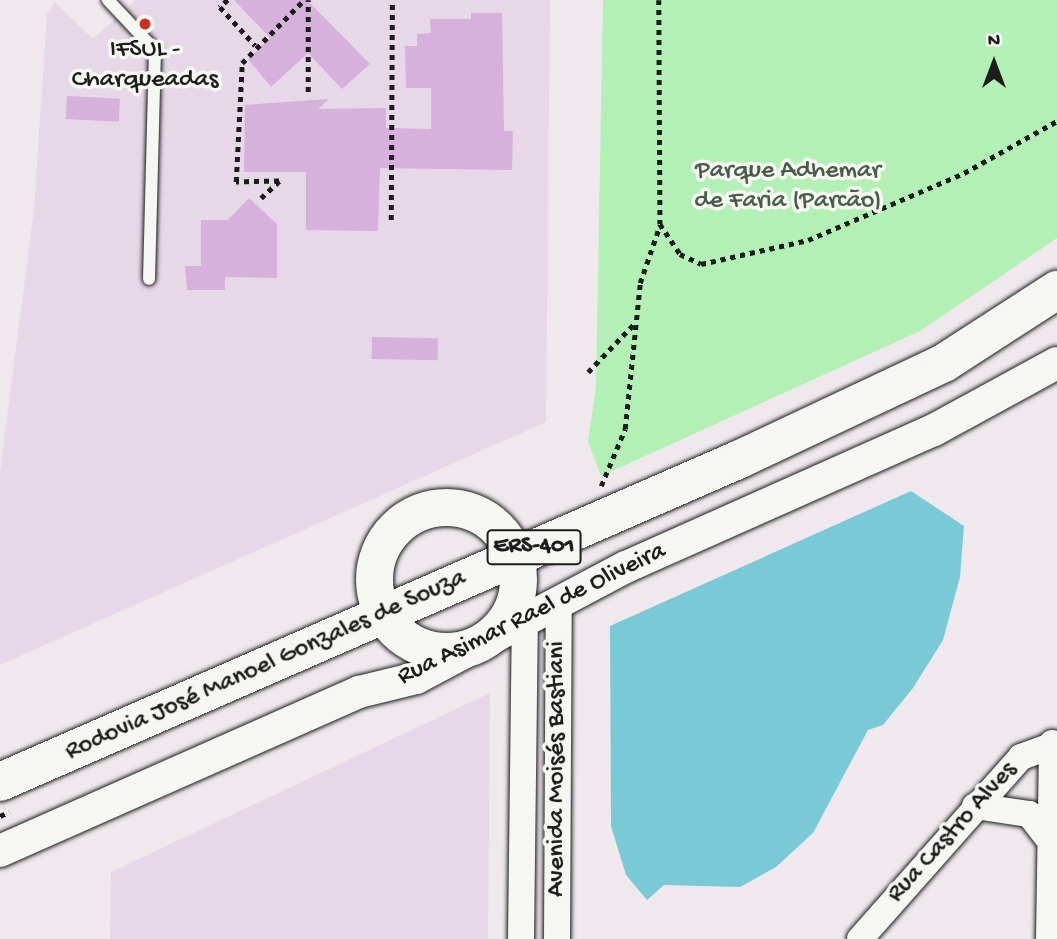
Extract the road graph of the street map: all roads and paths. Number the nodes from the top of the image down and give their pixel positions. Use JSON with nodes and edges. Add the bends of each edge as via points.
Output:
{"nodes":[{"id":1,"x":108,"y":0,"type":"edge"},
{"id":2,"x":228,"y":0,"type":"edge"},
{"id":3,"x":306,"y":0,"type":"edge"},
{"id":4,"x":392,"y":0,"type":"edge"},
{"id":5,"x":659,"y":0,"type":"edge"},
{"id":6,"x":256,"y":45,"type":"junction"},
{"id":7,"x":308,"y":92,"type":"dead end"},
{"id":8,"x":1057,"y":121,"type":"edge"},
{"id":9,"x":261,"y":198,"type":"dead end"},
{"id":10,"x":391,"y":219,"type":"dead end"},
{"id":11,"x":660,"y":224,"type":"junction"},
{"id":12,"x":149,"y":279,"type":"dead end"},
{"id":13,"x":1057,"y":290,"type":"edge"},
{"id":14,"x":635,"y":324,"type":"junction"},
{"id":15,"x":1057,"y":363,"type":"edge"},
{"id":16,"x":588,"y":372,"type":"dead end"},
{"id":17,"x":601,"y":486,"type":"dead end"},
{"id":18,"x":514,"y":556,"type":"junction"},
{"id":19,"x":559,"y":600,"type":"junction"},
{"id":20,"x":384,"y":618,"type":"junction"},
{"id":21,"x":525,"y":620,"type":"junction"},
{"id":22,"x":480,"y":643,"type":"junction"},
{"id":23,"x":1055,"y":743,"type":"edge"},
{"id":24,"x":0,"y":782,"type":"edge"},
{"id":25,"x":975,"y":806,"type":"junction"},
{"id":26,"x":1048,"y":838,"type":"junction"},
{"id":27,"x":0,"y":851,"type":"edge"},
{"id":28,"x":521,"y":939,"type":"edge"},
{"id":29,"x":556,"y":939,"type":"edge"},
{"id":30,"x":860,"y":939,"type":"edge"},
{"id":31,"x":1049,"y":939,"type":"edge"}],
"edges":[{"from":1,"to":12,"type":"lane","via":[[155,50]]},
{"from":2,"to":6,"type":"path","via":[[220,7]]},
{"from":3,"to":6,"type":"path"},
{"from":3,"to":7,"type":"path"},
{"from":4,"to":10,"type":"path"},
{"from":5,"to":11,"type":"path"},
{"from":6,"to":9,"type":"path","via":[[242,63],[236,182],[279,181]]},
{"from":8,"to":11,"type":"path","via":[[964,173],[772,253],[701,264],[680,254]]},
{"from":11,"to":14,"type":"path"},
{"from":13,"to":18,"type":"main road","name":"Rodovia José Manoel Gonzales de Souza","number":"ERS-401","via":[[944,363]]},
{"from":14,"to":16,"type":"path"},
{"from":14,"to":17,"type":"path","via":[[625,429]]},
{"from":15,"to":19,"type":"street","name":"Rua Asimar Rael de Oliveira","via":[[934,430]]},
{"from":18,"to":20,"type":"main road","name":"Rodovia José Manoel Gonzales de Souza","number":"ERS-401"},
{"from":18,"to":20,"type":"main road","via":[[489,520],[467,509],[420,511],[384,541],[375,562],[374,586]]},
{"from":18,"to":22,"type":"main road","via":[[513,607]]},
{"from":19,"to":21,"type":"street","name":"Rua Asimar Rael de Oliveira"},
{"from":19,"to":29,"type":"street","name":"Avenida Moisés Bastiani"},
{"from":20,"to":22,"type":"main road","via":[[402,637],[433,650]]},
{"from":20,"to":24,"type":"main road","name":"Rodovia José Manoel Gonzales de Souza","number":"ERS-401"},
{"from":21,"to":22,"type":"street","name":"Rua Asimar Rael de Oliveira"},
{"from":21,"to":28,"type":"street","name":"Avenida Moisés Bastiani"},
{"from":22,"to":27,"type":"street","name":"Rua Asimar Rael de Oliveira","via":[[416,678],[359,692]]},
{"from":23,"to":25,"type":"street","name":"Rua Castro Alves","via":[[1021,757]]},
{"from":23,"to":26,"type":"street"},
{"from":25,"to":26,"type":"street","via":[[1029,814]]},
{"from":25,"to":30,"type":"street","name":"Rua Castro Alves"},
{"from":26,"to":31,"type":"street"}]}
